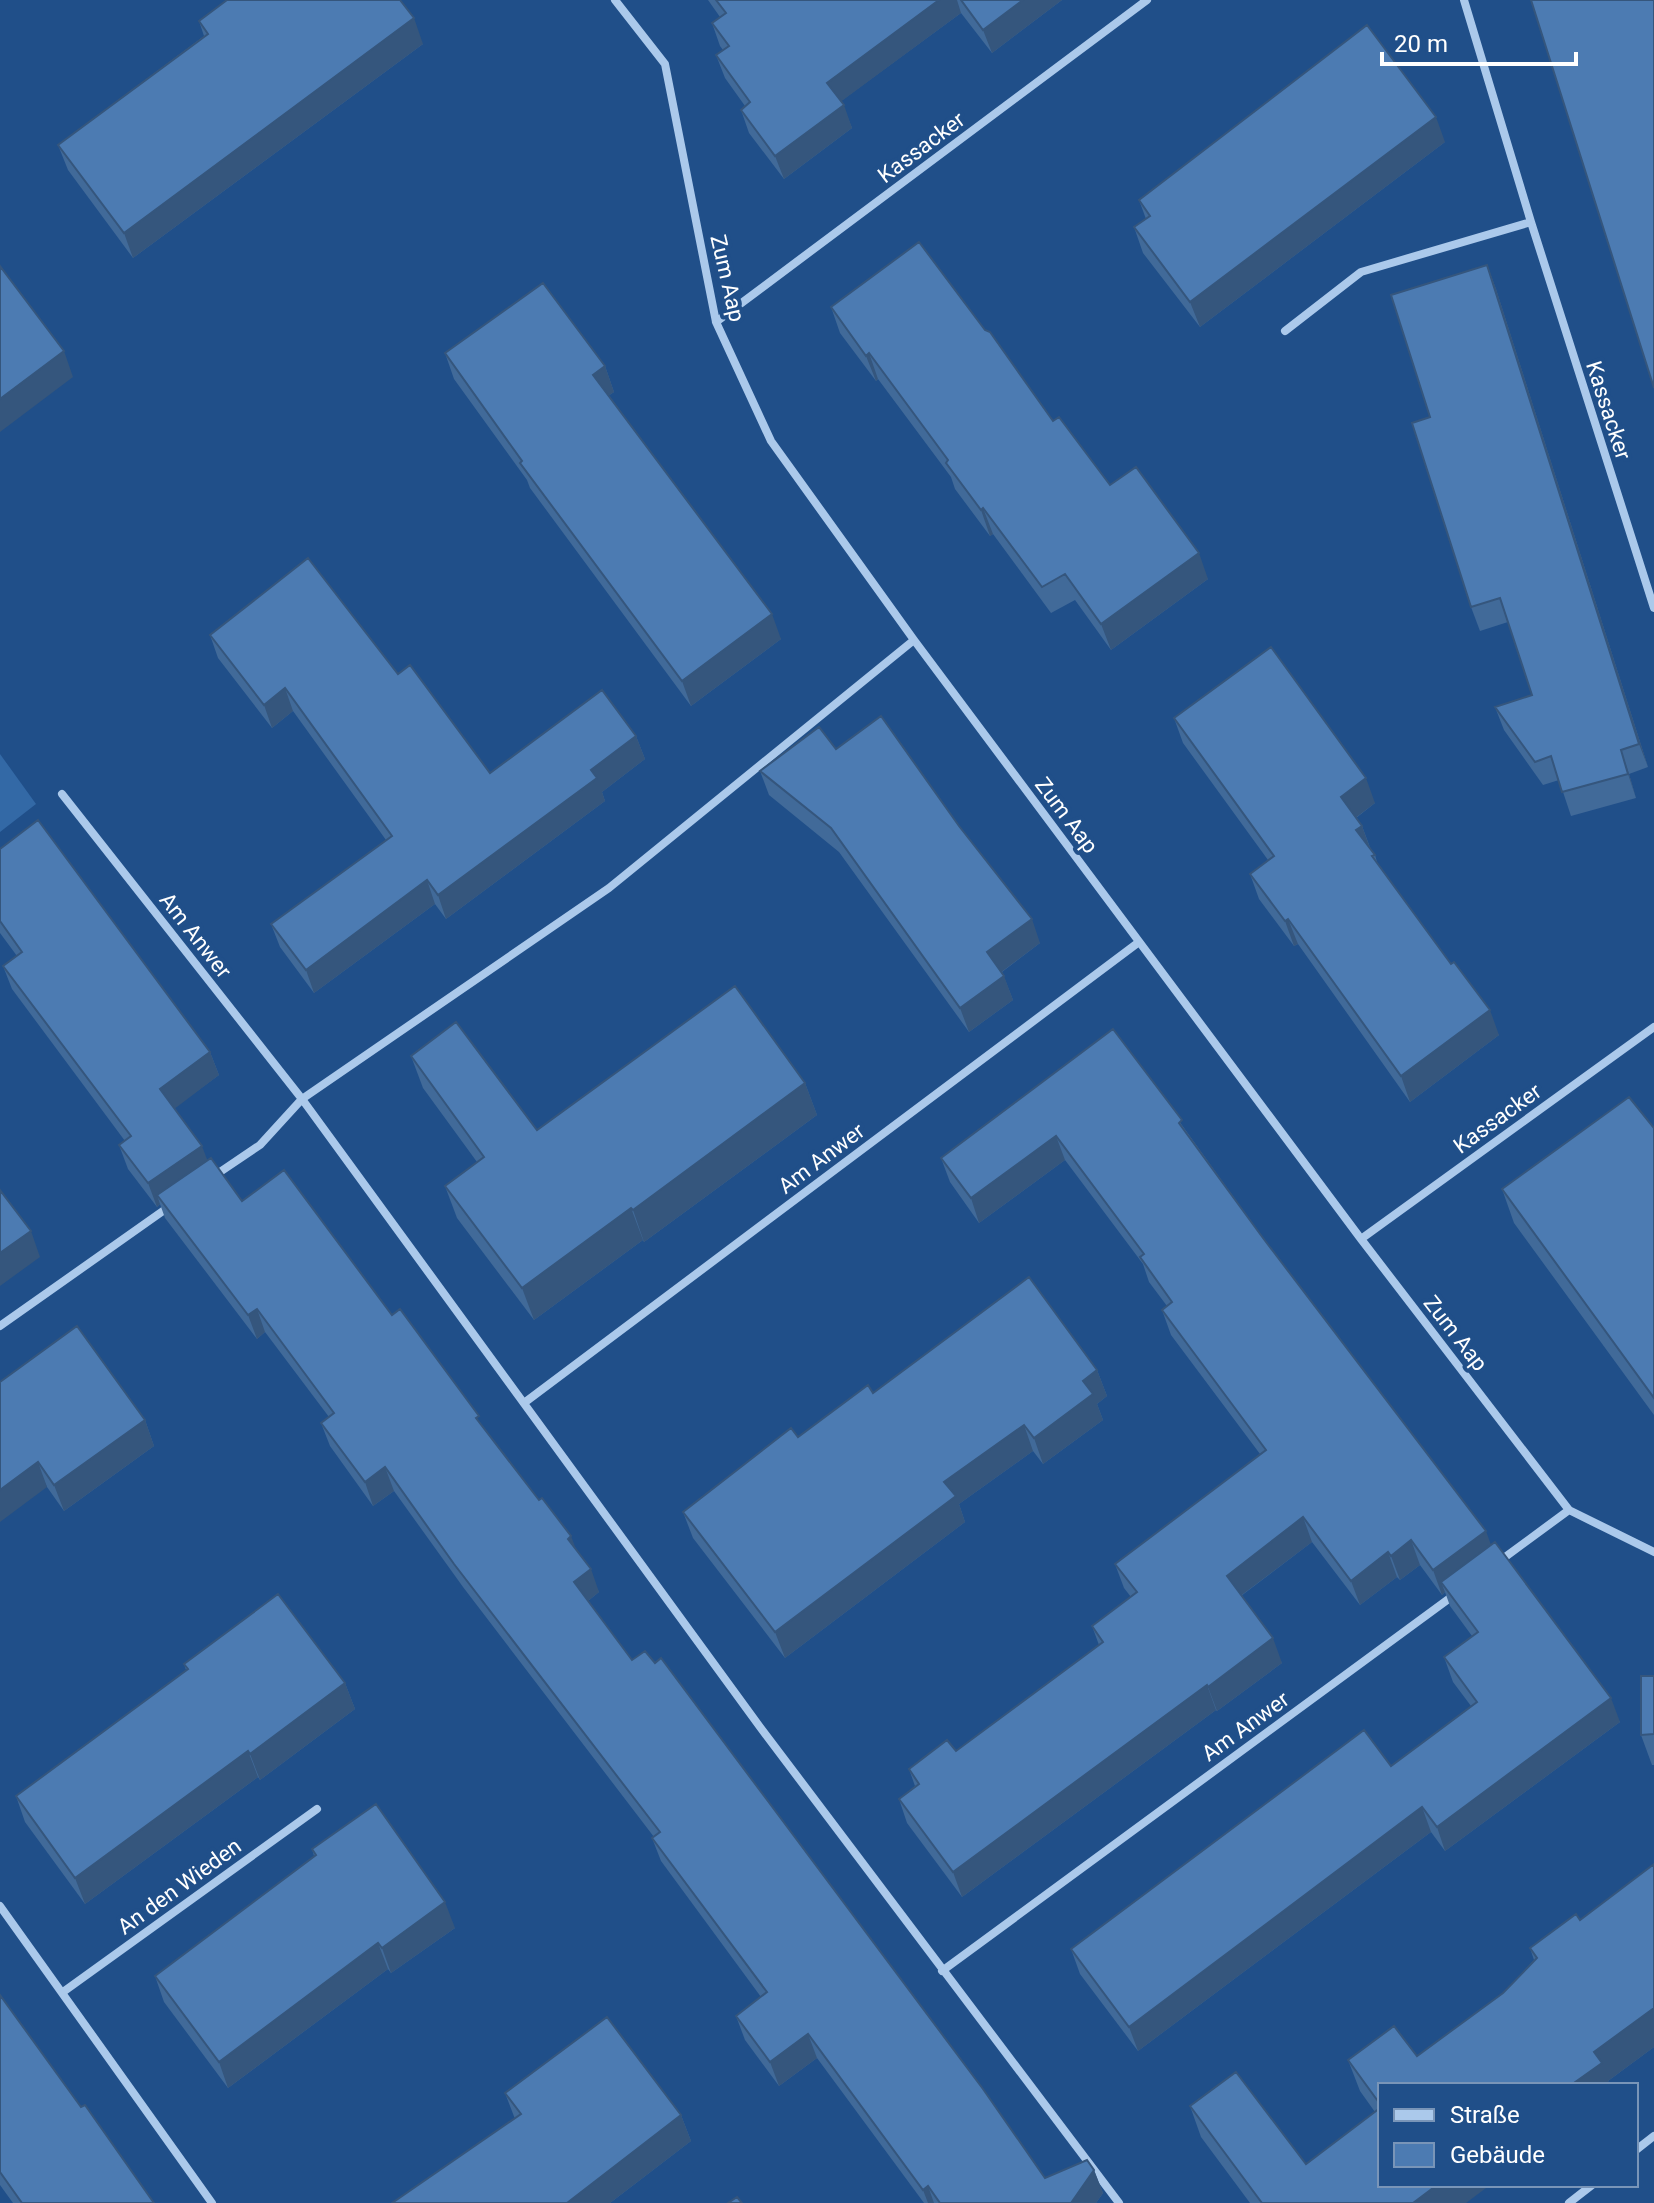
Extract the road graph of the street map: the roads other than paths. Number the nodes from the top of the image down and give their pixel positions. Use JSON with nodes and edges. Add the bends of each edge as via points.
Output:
{"nodes":[{"id":1,"x":615,"y":0,"type":"edge"},
{"id":2,"x":1147,"y":0,"type":"edge"},
{"id":3,"x":1464,"y":0,"type":"edge"},
{"id":4,"x":1531,"y":222,"type":"junction"},
{"id":5,"x":716,"y":322,"type":"junction"},
{"id":6,"x":1285,"y":331,"type":"dead end"},
{"id":7,"x":1654,"y":608,"type":"edge"},
{"id":8,"x":914,"y":640,"type":"junction"},
{"id":9,"x":62,"y":794,"type":"dead end"},
{"id":10,"x":1139,"y":942,"type":"junction"},
{"id":11,"x":1654,"y":1027,"type":"edge"},
{"id":12,"x":302,"y":1099,"type":"junction"},
{"id":13,"x":209,"y":1180,"type":"edge"},
{"id":14,"x":183,"y":1197,"type":"edge"},
{"id":15,"x":1361,"y":1239,"type":"junction"},
{"id":16,"x":0,"y":1326,"type":"edge"},
{"id":17,"x":524,"y":1403,"type":"junction"},
{"id":18,"x":1569,"y":1510,"type":"junction"},
{"id":19,"x":1654,"y":1552,"type":"edge"},
{"id":20,"x":1492,"y":1566,"type":"edge"},
{"id":21,"x":1467,"y":1585,"type":"edge"},
{"id":22,"x":317,"y":1809,"type":"dead end"},
{"id":23,"x":0,"y":1906,"type":"edge"},
{"id":24,"x":942,"y":1971,"type":"junction"},
{"id":25,"x":63,"y":1992,"type":"junction"},
{"id":26,"x":1654,"y":2136,"type":"edge"},
{"id":27,"x":1638,"y":2148,"type":"edge"},
{"id":28,"x":1589,"y":2187,"type":"edge"},
{"id":29,"x":212,"y":2203,"type":"edge"},
{"id":30,"x":1119,"y":2203,"type":"edge"},
{"id":31,"x":1569,"y":2203,"type":"edge"}],
"edges":[{"from":1,"to":5,"type":"street","name":"Zum Aap","via":[[665,64]]},
{"from":2,"to":5,"type":"street","name":"Kassacker"},
{"from":3,"to":4,"type":"street","name":"Kassacker"},
{"from":4,"to":6,"type":"street","via":[[1361,272]]},
{"from":4,"to":7,"type":"street","name":"Kassacker"},
{"from":5,"to":8,"type":"street","name":"Zum Aap","via":[[771,441]]},
{"from":8,"to":10,"type":"street","name":"Zum Aap"},
{"from":8,"to":12,"type":"street","via":[[609,888]]},
{"from":9,"to":12,"type":"street","name":"Am Anwer"},
{"from":10,"to":15,"type":"street","name":"Zum Aap"},
{"from":10,"to":17,"type":"street","name":"Am Anwer"},
{"from":11,"to":15,"type":"street","name":"Kassacker"},
{"from":12,"to":13,"type":"street","via":[[260,1145]]},
{"from":12,"to":17,"type":"street","name":"Am Anwer"},
{"from":14,"to":16,"type":"street"},
{"from":15,"to":18,"type":"street","name":"Zum Aap"},
{"from":17,"to":24,"type":"street","name":"Am Anwer"},
{"from":18,"to":19,"type":"street","name":"Zum Aap"},
{"from":18,"to":20,"type":"street"},
{"from":21,"to":24,"type":"street","name":"Am Anwer"},
{"from":22,"to":25,"type":"street","name":"An den Wieden"},
{"from":23,"to":25,"type":"street"},
{"from":24,"to":30,"type":"street","name":"Am Anwer"},
{"from":25,"to":29,"type":"street"},
{"from":26,"to":27,"type":"street"},
{"from":28,"to":31,"type":"street"}]}
